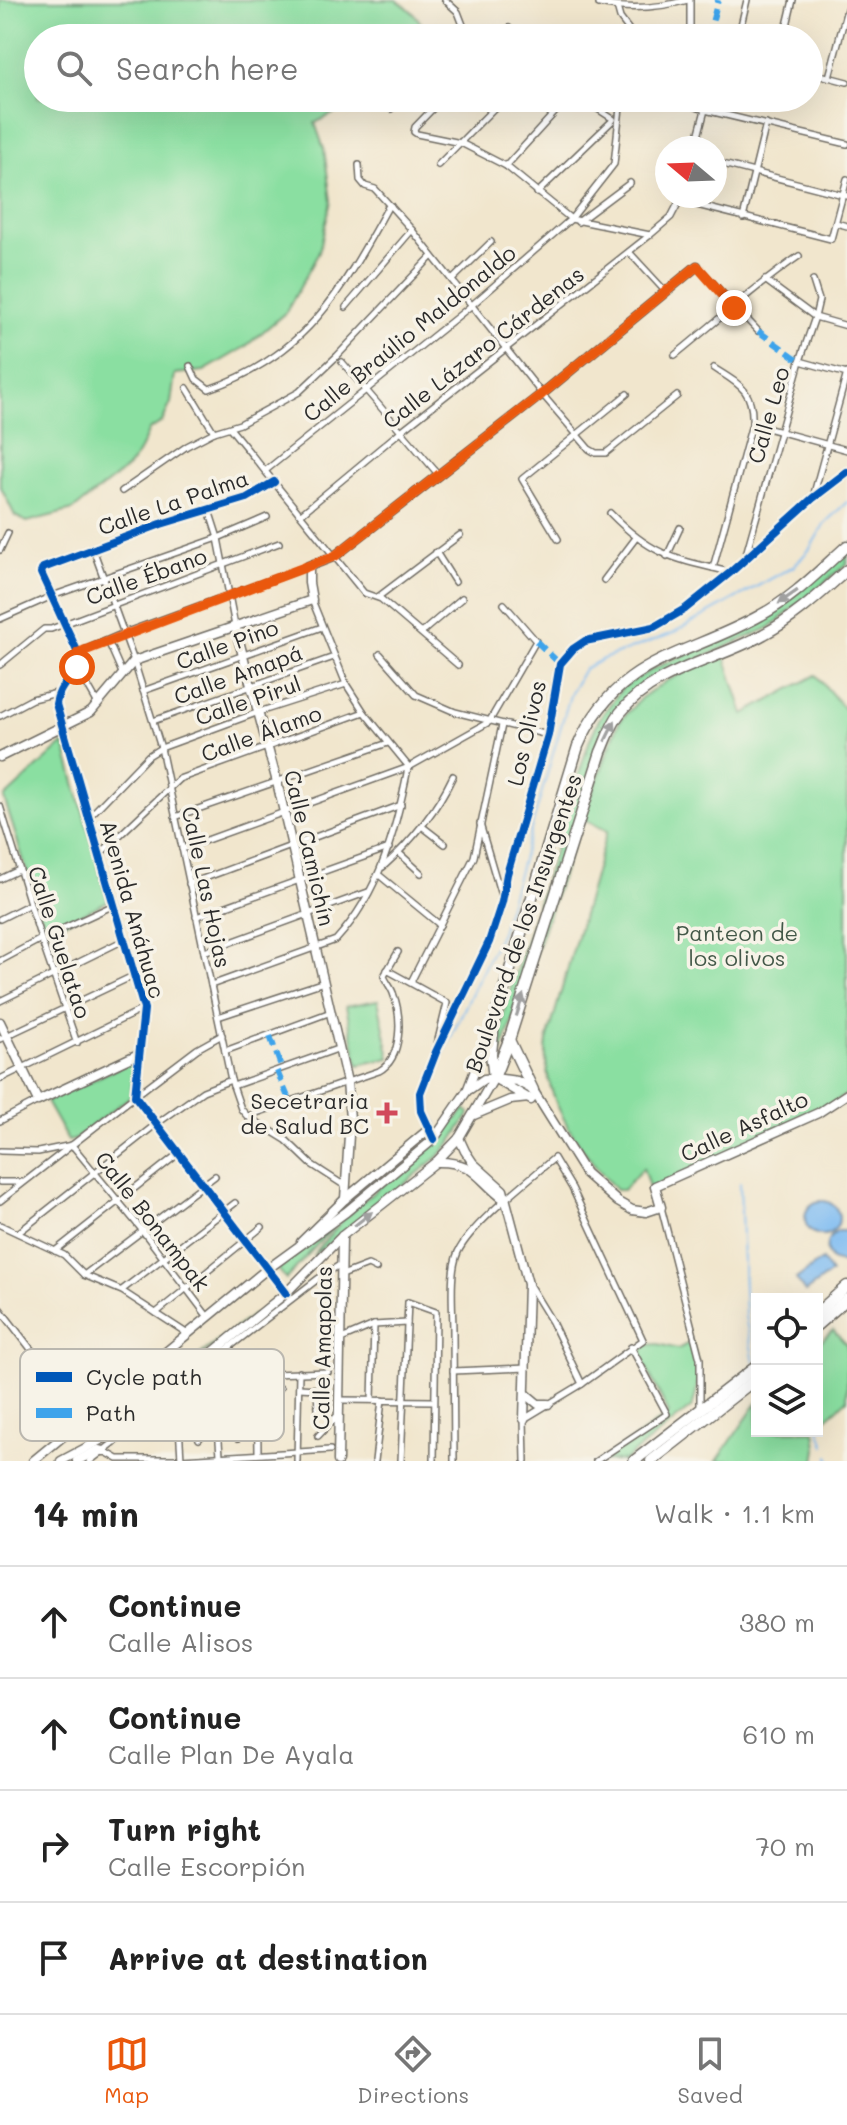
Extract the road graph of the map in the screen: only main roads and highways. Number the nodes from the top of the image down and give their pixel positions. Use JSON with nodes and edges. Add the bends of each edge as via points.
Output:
{"nodes":[{"id":1,"x":847,"y":546,"type":"edge"},
{"id":2,"x":847,"y":570,"type":"edge"},
{"id":3,"x":509,"y":1040,"type":"junction"},
{"id":4,"x":531,"y":1094,"type":"road end"},
{"id":5,"x":847,"y":1286,"type":"edge"},
{"id":6,"x":847,"y":1299,"type":"edge"},
{"id":7,"x":823,"y":1308,"type":"edge"},
{"id":8,"x":823,"y":1320,"type":"edge"},
{"id":9,"x":751,"y":1371,"type":"edge"},
{"id":10,"x":751,"y":1383,"type":"edge"},
{"id":11,"x":634,"y":1461,"type":"edge"},
{"id":12,"x":651,"y":1461,"type":"edge"}],
"edges":[{"from":1,"to":3,"type":"highway","name":"Boulevard de los Insurgentes","one_way":true,"via":[[761,615],[637,672],[596,710],[578,746],[494,1022],[494,1078]]},
{"from":3,"to":2,"type":"highway","name":"Boulevard de los Insurgentes","one_way":true,"via":[[601,752],[620,713],[662,679],[766,633]]},
{"from":3,"to":4,"type":"highway"},
{"from":5,"to":7,"type":"highway"},
{"from":6,"to":8,"type":"highway"},
{"from":9,"to":11,"type":"highway"},
{"from":10,"to":12,"type":"highway"}]}
